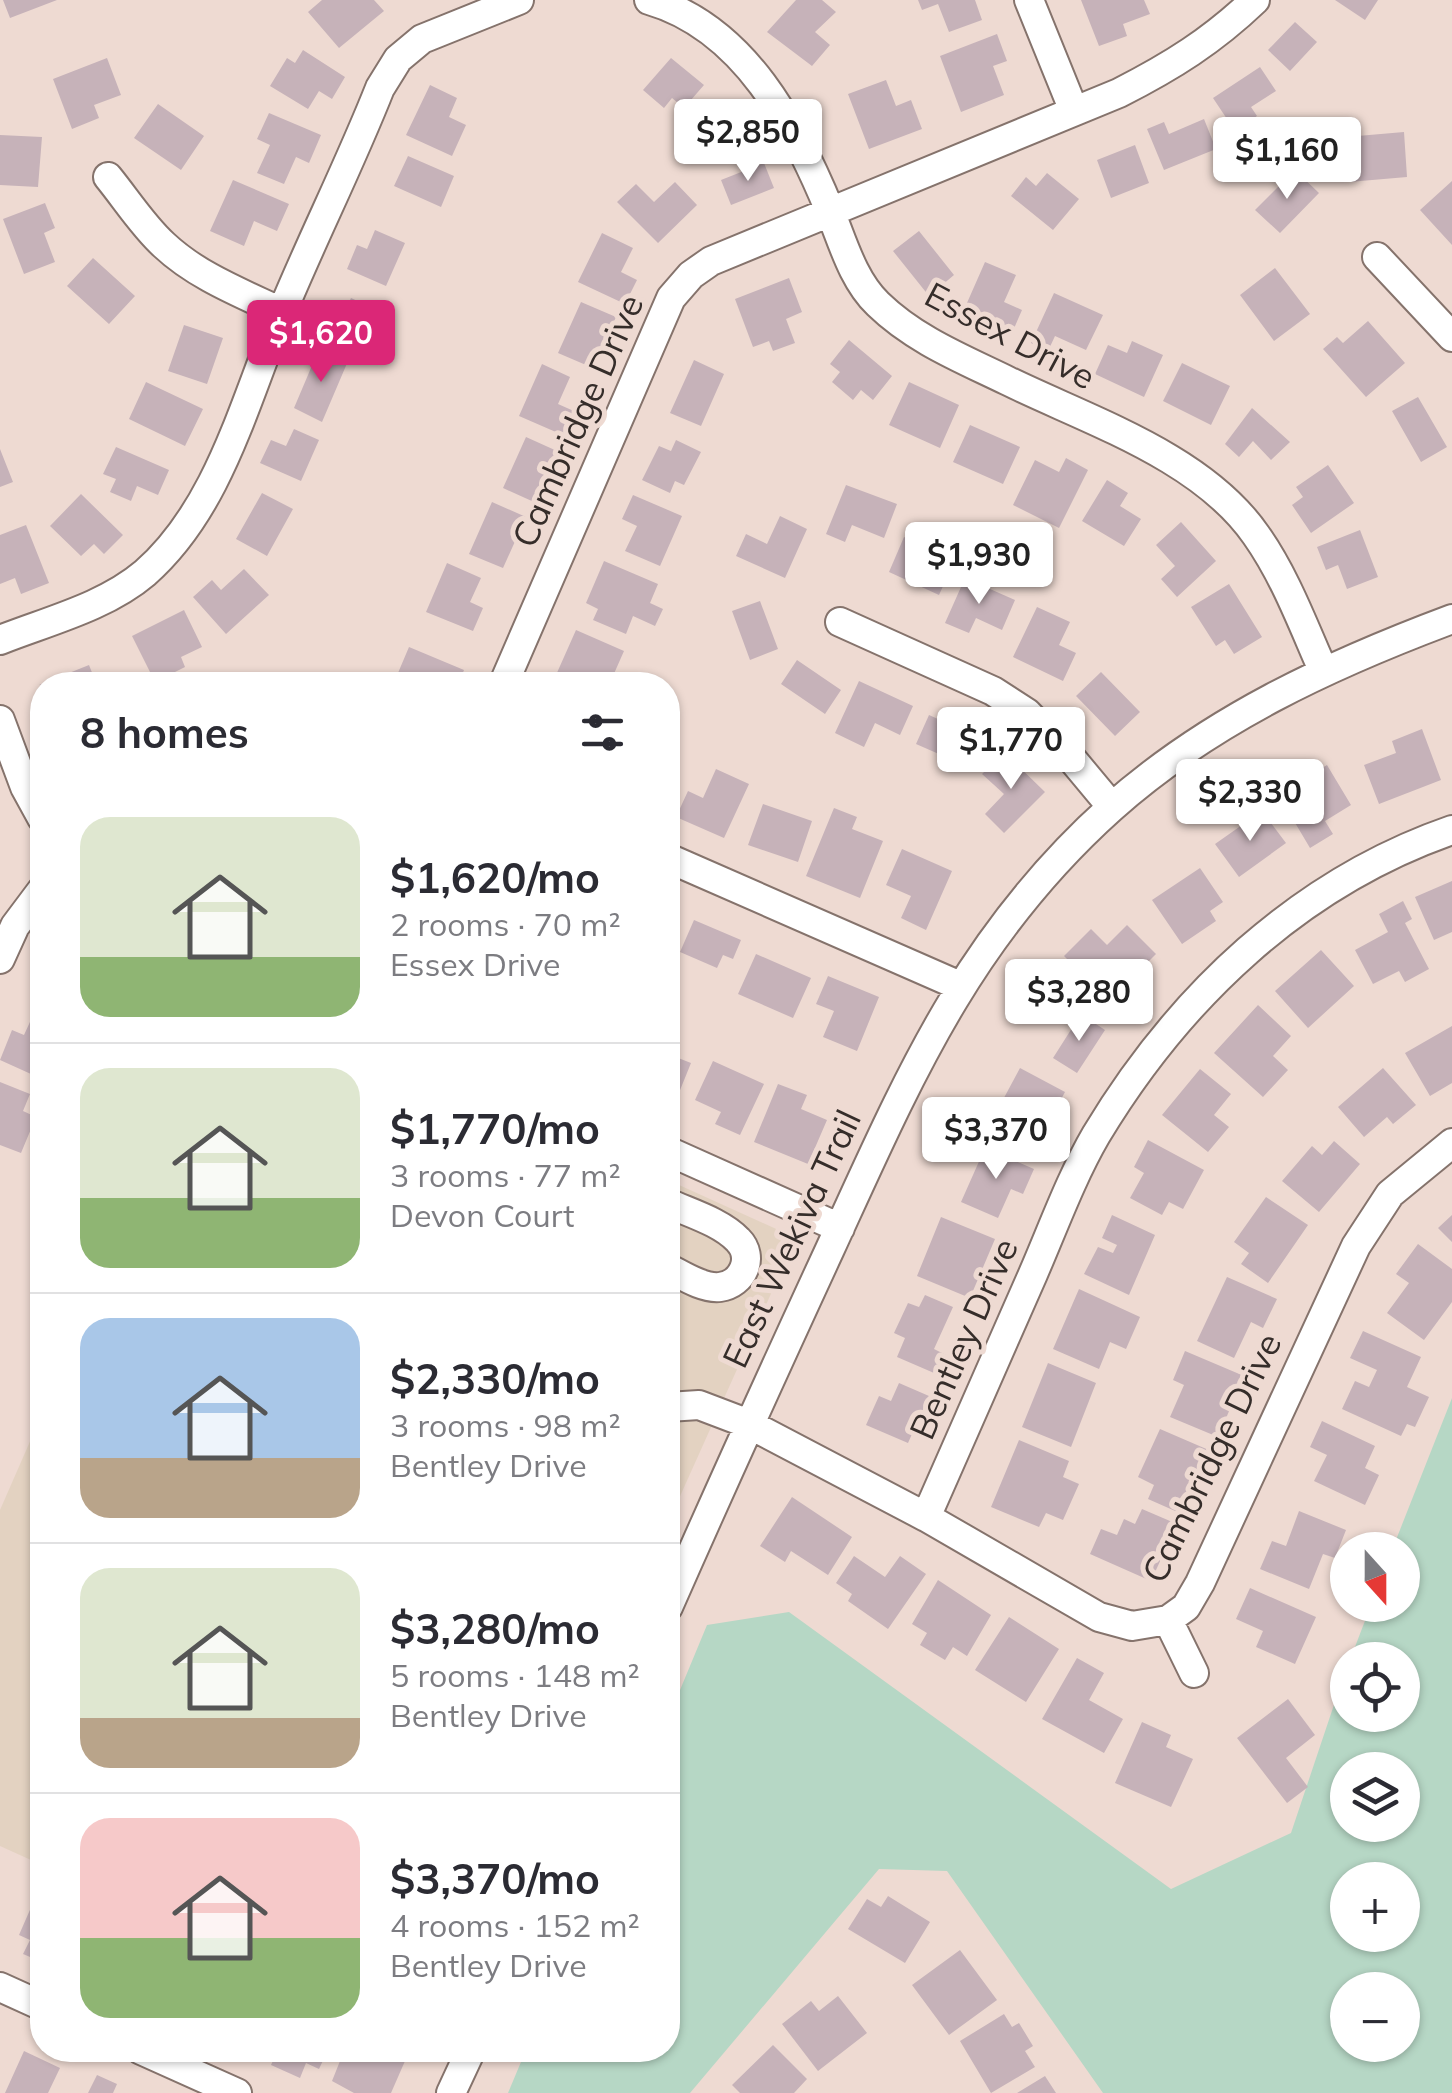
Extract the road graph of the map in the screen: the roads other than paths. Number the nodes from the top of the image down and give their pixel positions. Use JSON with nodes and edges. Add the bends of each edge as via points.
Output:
{"nodes":[{"id":1,"x":519,"y":0,"type":"edge"},
{"id":2,"x":649,"y":0,"type":"edge"},
{"id":3,"x":1030,"y":0,"type":"edge"},
{"id":4,"x":1256,"y":0,"type":"edge"},
{"id":5,"x":1074,"y":112,"type":"junction"},
{"id":6,"x":108,"y":177,"type":"dead end"},
{"id":7,"x":830,"y":212,"type":"junction"},
{"id":8,"x":1377,"y":257,"type":"dead end"},
{"id":9,"x":282,"y":312,"type":"junction"},
{"id":10,"x":1452,"y":337,"type":"edge"},
{"id":11,"x":1452,"y":619,"type":"edge"},
{"id":12,"x":840,"y":622,"type":"dead end"},
{"id":13,"x":0,"y":640,"type":"edge"},
{"id":14,"x":1323,"y":670,"type":"junction"},
{"id":15,"x":509,"y":672,"type":"edge"},
{"id":16,"x":0,"y":720,"type":"edge"},
{"id":17,"x":30,"y":796,"type":"edge"},
{"id":18,"x":1112,"y":807,"type":"junction"},
{"id":19,"x":1452,"y":830,"type":"edge"},
{"id":20,"x":680,"y":863,"type":"edge"},
{"id":21,"x":30,"y":905,"type":"edge"},
{"id":22,"x":0,"y":959,"type":"edge"},
{"id":23,"x":960,"y":986,"type":"junction"},
{"id":24,"x":1452,"y":1143,"type":"edge"},
{"id":25,"x":680,"y":1155,"type":"edge"},
{"id":26,"x":680,"y":1209,"type":"edge"},
{"id":27,"x":840,"y":1228,"type":"junction"},
{"id":28,"x":680,"y":1274,"type":"edge"},
{"id":29,"x":680,"y":1406,"type":"edge"},
{"id":30,"x":749,"y":1424,"type":"junction"},
{"id":31,"x":926,"y":1517,"type":"junction"},
{"id":32,"x":680,"y":1580,"type":"edge"},
{"id":33,"x":1168,"y":1620,"type":"junction"},
{"id":34,"x":1194,"y":1674,"type":"dead end"},
{"id":35,"x":0,"y":1987,"type":"edge"},
{"id":36,"x":30,"y":2001,"type":"edge"},
{"id":37,"x":168,"y":2062,"type":"edge"},
{"id":38,"x":465,"y":2062,"type":"edge"},
{"id":39,"x":237,"y":2093,"type":"edge"},
{"id":40,"x":452,"y":2093,"type":"edge"}],
"edges":[{"from":1,"to":9,"type":"street","via":[[422,39],[398,59]]},
{"from":2,"to":7,"type":"street","name":"Essex Drive","via":[[689,18],[758,78],[804,148]]},
{"from":3,"to":5,"type":"street"},
{"from":4,"to":5,"type":"street","name":"Cambridge Drive","via":[[1175,65]]},
{"from":5,"to":7,"type":"street","name":"Cambridge Drive"},
{"from":6,"to":9,"type":"street","via":[[182,260]]},
{"from":7,"to":14,"type":"street","name":"Essex Drive","via":[[856,275],[900,324],[1175,462],[1223,496],[1256,534]]},
{"from":7,"to":15,"type":"street","name":"Cambridge Drive","via":[[711,261],[672,298]]},
{"from":8,"to":10,"type":"street"},
{"from":9,"to":13,"type":"street","via":[[229,447],[189,524],[162,557],[123,589]]},
{"from":11,"to":14,"type":"street","name":"East Wekiva Trail"},
{"from":12,"to":18,"type":"street","via":[[1027,713]]},
{"from":14,"to":18,"type":"street","name":"East Wekiva Trail","via":[[1250,709]]},
{"from":16,"to":17,"type":"street"},
{"from":18,"to":23,"type":"street","name":"East Wekiva Trail","via":[[1029,894]]},
{"from":19,"to":31,"type":"street","name":"Bentley Drive","via":[[1310,899],[1208,987],[1152,1054],[1096,1136]]},
{"from":20,"to":23,"type":"street"},
{"from":21,"to":22,"type":"street"},
{"from":23,"to":27,"type":"street","name":"East Wekiva Trail","via":[[898,1097]]},
{"from":24,"to":33,"type":"street","name":"Cambridge Drive","via":[[1390,1194],[1356,1246],[1200,1583],[1186,1607]]},
{"from":25,"to":27,"type":"street"},
{"from":26,"to":28,"type":"street","via":[[737,1237],[747,1264],[738,1279],[720,1287]]},
{"from":27,"to":30,"type":"street","name":"East Wekiva Trail"},
{"from":29,"to":30,"type":"street","name":"Cambridge Drive","via":[[699,1405]]},
{"from":30,"to":31,"type":"street","name":"Cambridge Drive"},
{"from":30,"to":32,"type":"street","name":"East Wekiva Trail"},
{"from":31,"to":33,"type":"street","name":"Cambridge Drive","via":[[1098,1616],[1132,1626]]},
{"from":33,"to":34,"type":"street"},
{"from":35,"to":36,"type":"street"},
{"from":37,"to":39,"type":"street"},
{"from":38,"to":40,"type":"street"}]}
